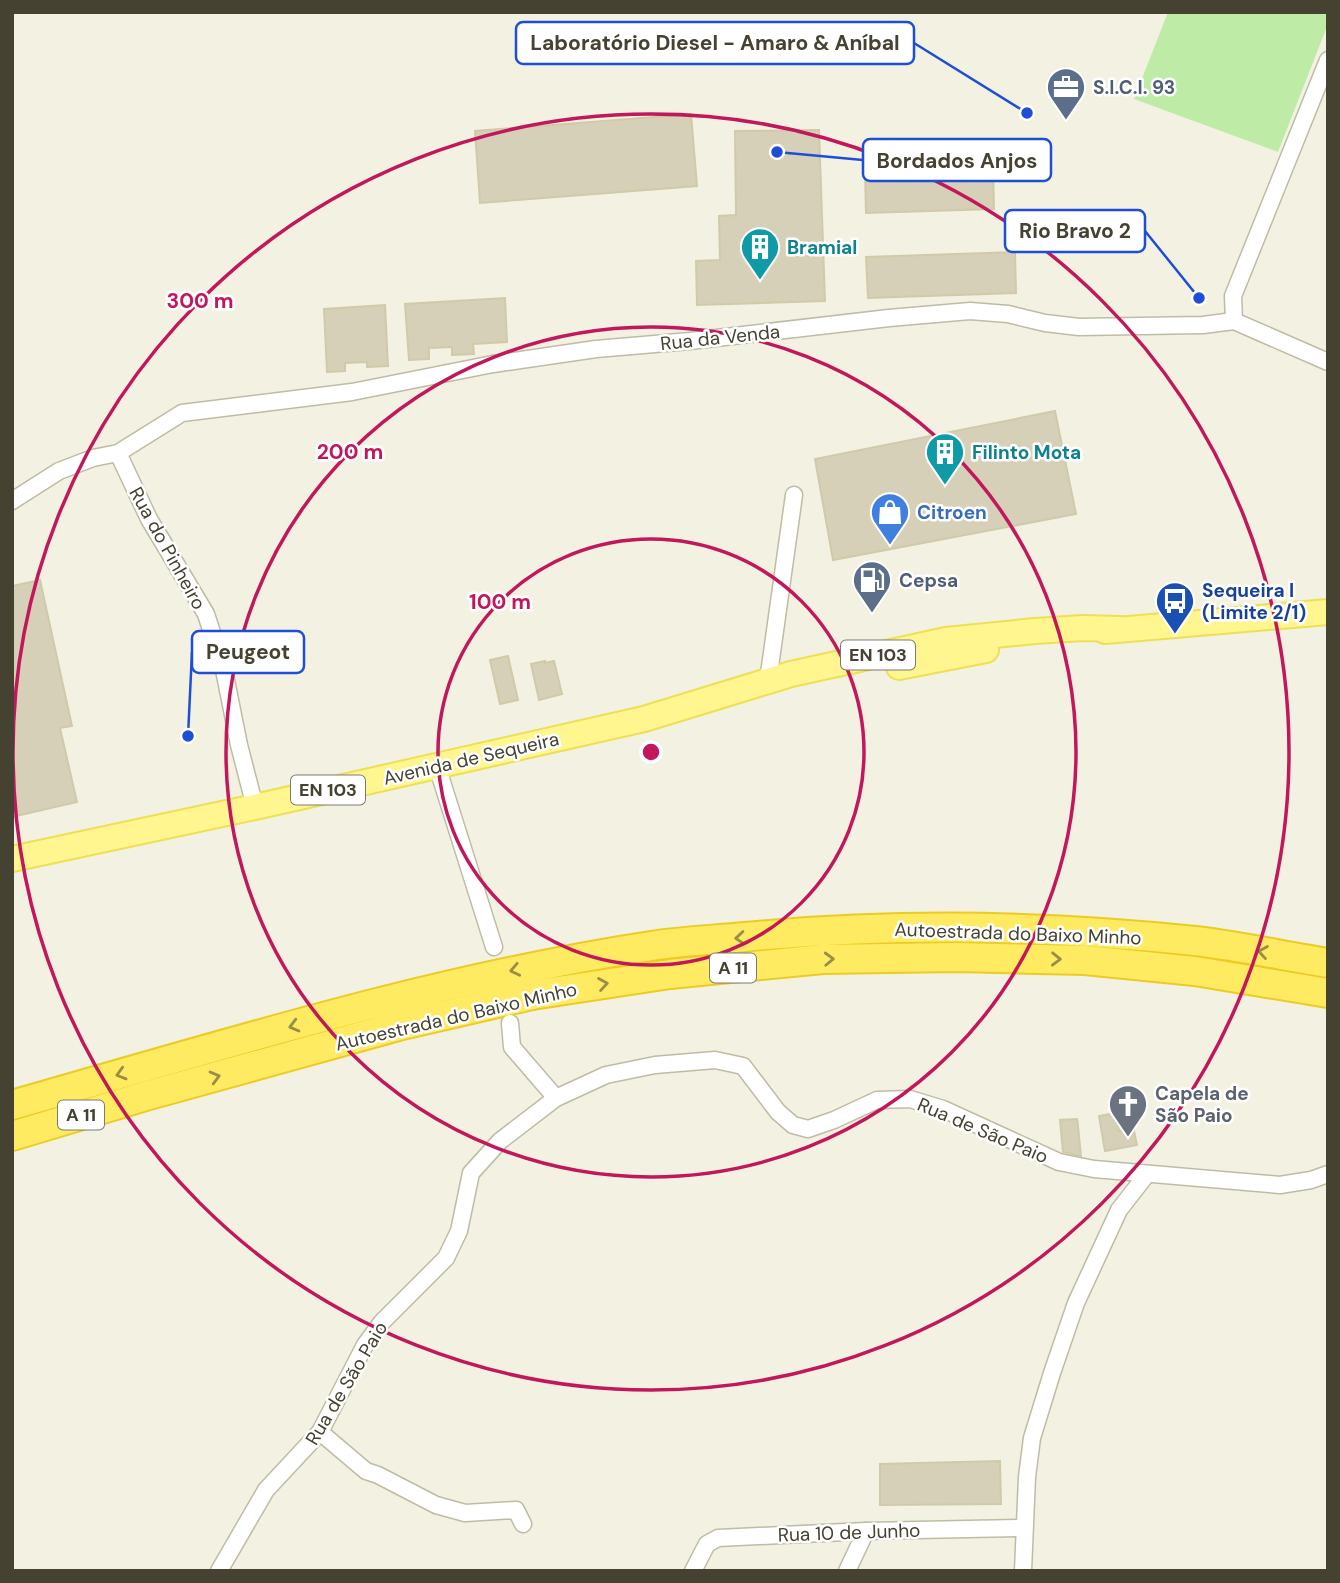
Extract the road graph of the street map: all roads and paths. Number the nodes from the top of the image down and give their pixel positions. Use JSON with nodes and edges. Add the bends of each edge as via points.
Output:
{"nodes":[{"id":1,"x":1328,"y":60,"type":"edge"},
{"id":2,"x":1234,"y":321,"type":"junction"},
{"id":3,"x":1328,"y":362,"type":"edge"},
{"id":4,"x":118,"y":453,"type":"junction"},
{"id":5,"x":794,"y":495,"type":"dead end"},
{"id":6,"x":12,"y":501,"type":"edge"},
{"id":7,"x":1328,"y":612,"type":"edge"},
{"id":8,"x":1119,"y":629,"type":"junction"},
{"id":9,"x":768,"y":681,"type":"junction"},
{"id":10,"x":643,"y":719,"type":"junction"},
{"id":11,"x":437,"y":766,"type":"junction"},
{"id":12,"x":255,"y":807,"type":"junction"},
{"id":13,"x":12,"y":859,"type":"edge"},
{"id":14,"x":494,"y":947,"type":"dead end"},
{"id":15,"x":1328,"y":963,"type":"edge"},
{"id":16,"x":1328,"y":993,"type":"edge"},
{"id":17,"x":510,"y":1023,"type":"dead end"},
{"id":18,"x":556,"y":1098,"type":"junction"},
{"id":19,"x":12,"y":1105,"type":"edge"},
{"id":20,"x":12,"y":1136,"type":"edge"},
{"id":21,"x":1147,"y":1174,"type":"junction"},
{"id":22,"x":1328,"y":1174,"type":"edge"},
{"id":23,"x":320,"y":1432,"type":"junction"},
{"id":24,"x":523,"y":1524,"type":"dead end"},
{"id":25,"x":1024,"y":1528,"type":"junction"},
{"id":26,"x":866,"y":1531,"type":"junction"},
{"id":27,"x":219,"y":1571,"type":"edge"},
{"id":28,"x":693,"y":1571,"type":"edge"},
{"id":29,"x":848,"y":1571,"type":"edge"},
{"id":30,"x":1023,"y":1571,"type":"edge"}],
"edges":[{"from":1,"to":2,"type":"street","via":[[1233,296]]},
{"from":2,"to":3,"type":"street"},
{"from":2,"to":4,"type":"street","name":"Rua da Venda","via":[[1079,327],[970,311],[596,349],[352,392],[182,413]]},
{"from":4,"to":6,"type":"street","name":"Rua da Venda","via":[[59,471]]},
{"from":4,"to":12,"type":"street","name":"Rua do Pinheiro","via":[[149,519],[206,614],[224,670]]},
{"from":5,"to":9,"type":"street"},
{"from":7,"to":8,"type":"main road","name":"Avenida de Sequeira","number":"EN 103"},
{"from":8,"to":9,"type":"main road","name":"Avenida de Sequeira","number":"EN 103","via":[[1071,628],[946,640]]},
{"from":8,"to":10,"type":"main road","name":"Avenida de Sequeira","number":"EN 103","via":[[964,654],[691,713]]},
{"from":9,"to":10,"type":"main road","name":"Avenida de Sequeira","number":"EN 103"},
{"from":10,"to":11,"type":"main road","name":"Avenida de Sequeira","number":"EN 103"},
{"from":11,"to":12,"type":"main road","name":"Avenida de Sequeira","number":"EN 103"},
{"from":11,"to":14,"type":"street"},
{"from":12,"to":13,"type":"main road","name":"Avenida de Sequeira","number":"EN 103"},
{"from":15,"to":19,"type":"highway","name":"Autoestrada do Baixo Minho","number":"A 11","one_way":true,"via":[[1199,942],[1094,932],[954,928],[824,930],[655,946],[522,969],[396,998]]},
{"from":20,"to":16,"type":"highway","name":"Autoestrada do Baixo Minho","number":"A 11","one_way":true,"via":[[398,1026],[532,995],[670,974],[823,959],[1085,960],[1195,971]]},
{"from":17,"to":18,"type":"street","via":[[512,1046]]},
{"from":18,"to":21,"type":"street","name":"Rua de São Paio","via":[[606,1075],[715,1060],[743,1066],[778,1112],[793,1125],[808,1129],[877,1100],[910,1100],[943,1109],[1059,1163]]},
{"from":18,"to":23,"type":"street","name":"Rua de São Paio","via":[[500,1142],[471,1173],[459,1231],[446,1258],[365,1345]]},
{"from":21,"to":22,"type":"street","name":"Rua de São Paio","via":[[1280,1185]]},
{"from":21,"to":25,"type":"street","via":[[1119,1210],[1068,1326],[1032,1437]]},
{"from":23,"to":24,"type":"street","via":[[366,1471],[415,1496],[465,1513],[516,1510]]},
{"from":23,"to":27,"type":"street","name":"Rua de São Paio","via":[[266,1490]]},
{"from":25,"to":26,"type":"street","name":"Rua 10 de Junho"},
{"from":25,"to":30,"type":"street"},
{"from":26,"to":28,"type":"street","name":"Rua 10 de Junho","via":[[718,1538],[707,1544]]},
{"from":26,"to":29,"type":"street"}]}
